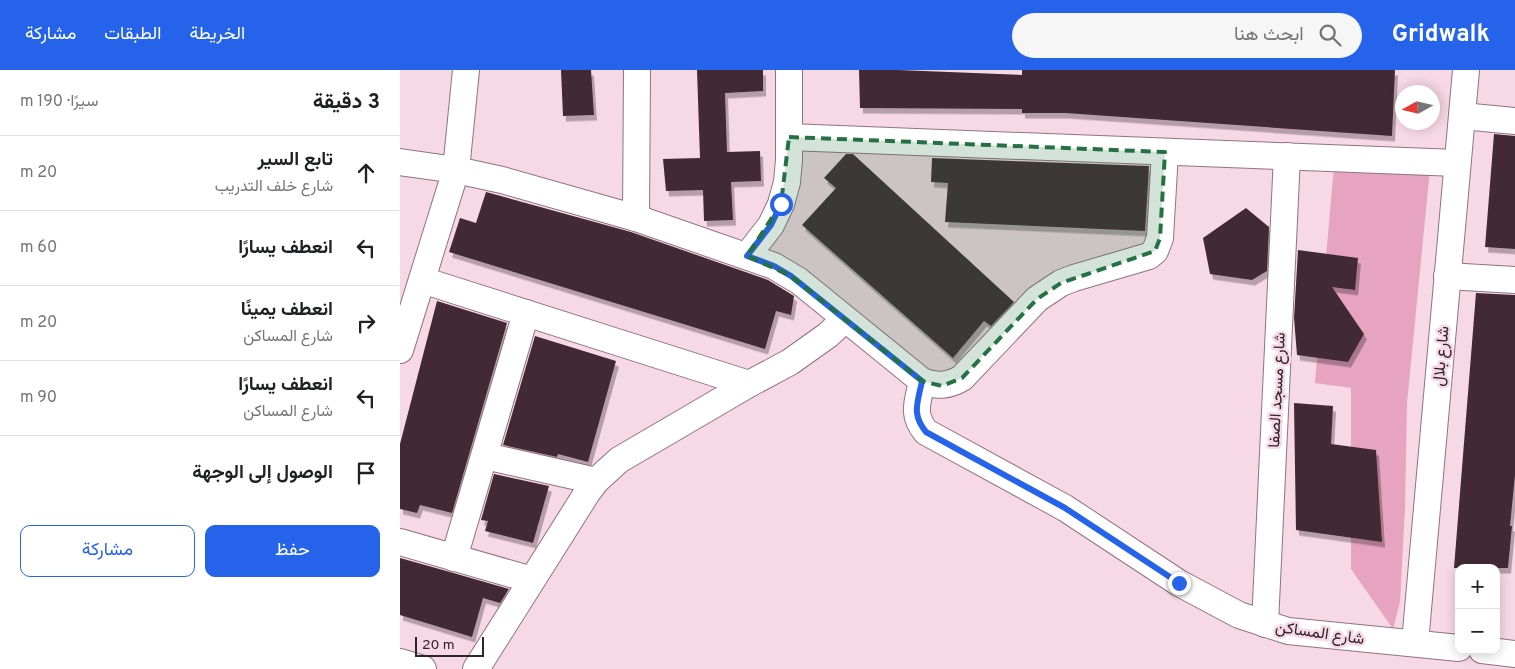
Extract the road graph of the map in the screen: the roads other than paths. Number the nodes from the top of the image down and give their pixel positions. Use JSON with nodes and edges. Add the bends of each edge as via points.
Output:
{"nodes":[{"id":1,"x":466,"y":70,"type":"edge"},
{"id":2,"x":637,"y":70,"type":"edge"},
{"id":3,"x":789,"y":70,"type":"edge"},
{"id":4,"x":1466,"y":70,"type":"edge"},
{"id":5,"x":1462,"y":116,"type":"junction"},
{"id":6,"x":1515,"y":121,"type":"edge"},
{"id":7,"x":789,"y":137,"type":"junction"},
{"id":8,"x":1165,"y":152,"type":"junction"},
{"id":9,"x":1287,"y":156,"type":"junction"},
{"id":10,"x":400,"y":162,"type":"edge"},
{"id":11,"x":1457,"y":163,"type":"junction"},
{"id":12,"x":456,"y":170,"type":"junction"},
{"id":13,"x":636,"y":218,"type":"junction"},
{"id":14,"x":747,"y":256,"type":"junction"},
{"id":15,"x":1447,"y":276,"type":"junction"},
{"id":16,"x":422,"y":280,"type":"junction"},
{"id":17,"x":1515,"y":280,"type":"edge"},
{"id":18,"x":526,"y":314,"type":"junction"},
{"id":19,"x":845,"y":319,"type":"junction"},
{"id":20,"x":400,"y":350,"type":"edge"},
{"id":21,"x":922,"y":381,"type":"junction"},
{"id":22,"x":749,"y":384,"type":"junction"},
{"id":23,"x":484,"y":456,"type":"junction"},
{"id":24,"x":596,"y":481,"type":"junction"},
{"id":25,"x":400,"y":542,"type":"edge"},
{"id":26,"x":454,"y":558,"type":"junction"},
{"id":27,"x":532,"y":580,"type":"junction"},
{"id":28,"x":1265,"y":624,"type":"junction"},
{"id":29,"x":1415,"y":643,"type":"junction"},
{"id":30,"x":1514,"y":647,"type":"edge"},
{"id":31,"x":1455,"y":648,"type":"edge"},
{"id":32,"x":1500,"y":648,"type":"edge"},
{"id":33,"x":400,"y":662,"type":"edge"},
{"id":34,"x":423,"y":669,"type":"edge"},
{"id":35,"x":476,"y":669,"type":"edge"}],
"edges":[{"from":1,"to":12,"type":"street"},
{"from":2,"to":13,"type":"street"},
{"from":3,"to":7,"type":"street"},
{"from":4,"to":5,"type":"street","name":"شارع بلال"},
{"from":5,"to":6,"type":"street"},
{"from":5,"to":11,"type":"street","name":"شارع بلال"},
{"from":7,"to":8,"type":"street"},
{"from":7,"to":14,"type":"street","via":[[790,160],[781,204],[771,225]]},
{"from":8,"to":9,"type":"street"},
{"from":8,"to":21,"type":"street","via":[[1160,238],[1155,251],[1060,284],[1037,299],[962,378],[942,386]]},
{"from":9,"to":11,"type":"street"},
{"from":9,"to":28,"type":"street","name":"شارع مسجد الصفا"},
{"from":10,"to":12,"type":"street"},
{"from":11,"to":15,"type":"street","name":"شارع بلال"},
{"from":12,"to":13,"type":"street"},
{"from":12,"to":16,"type":"street"},
{"from":13,"to":14,"type":"street"},
{"from":14,"to":19,"type":"street","via":[[791,276]]},
{"from":15,"to":17,"type":"street"},
{"from":15,"to":29,"type":"street","name":"شارع بلال"},
{"from":16,"to":18,"type":"street"},
{"from":16,"to":20,"type":"street"},
{"from":18,"to":22,"type":"street"},
{"from":18,"to":23,"type":"street"},
{"from":19,"to":21,"type":"street"},
{"from":19,"to":22,"type":"street","via":[[790,362]]},
{"from":21,"to":28,"type":"street","name":"شارع المساكن","via":[[916,412],[926,432],[1065,508],[1179,583],[1239,615]]},
{"from":22,"to":24,"type":"street","via":[[618,460]]},
{"from":23,"to":24,"type":"street"},
{"from":23,"to":26,"type":"street"},
{"from":24,"to":27,"type":"street"},
{"from":25,"to":26,"type":"street"},
{"from":26,"to":27,"type":"street"},
{"from":27,"to":35,"type":"street"},
{"from":28,"to":29,"type":"street","name":"شارع المساكن","via":[[1288,631]]},
{"from":29,"to":31,"type":"street","name":"شارع المساكن"},
{"from":30,"to":32,"type":"street"},
{"from":33,"to":34,"type":"street"}]}
